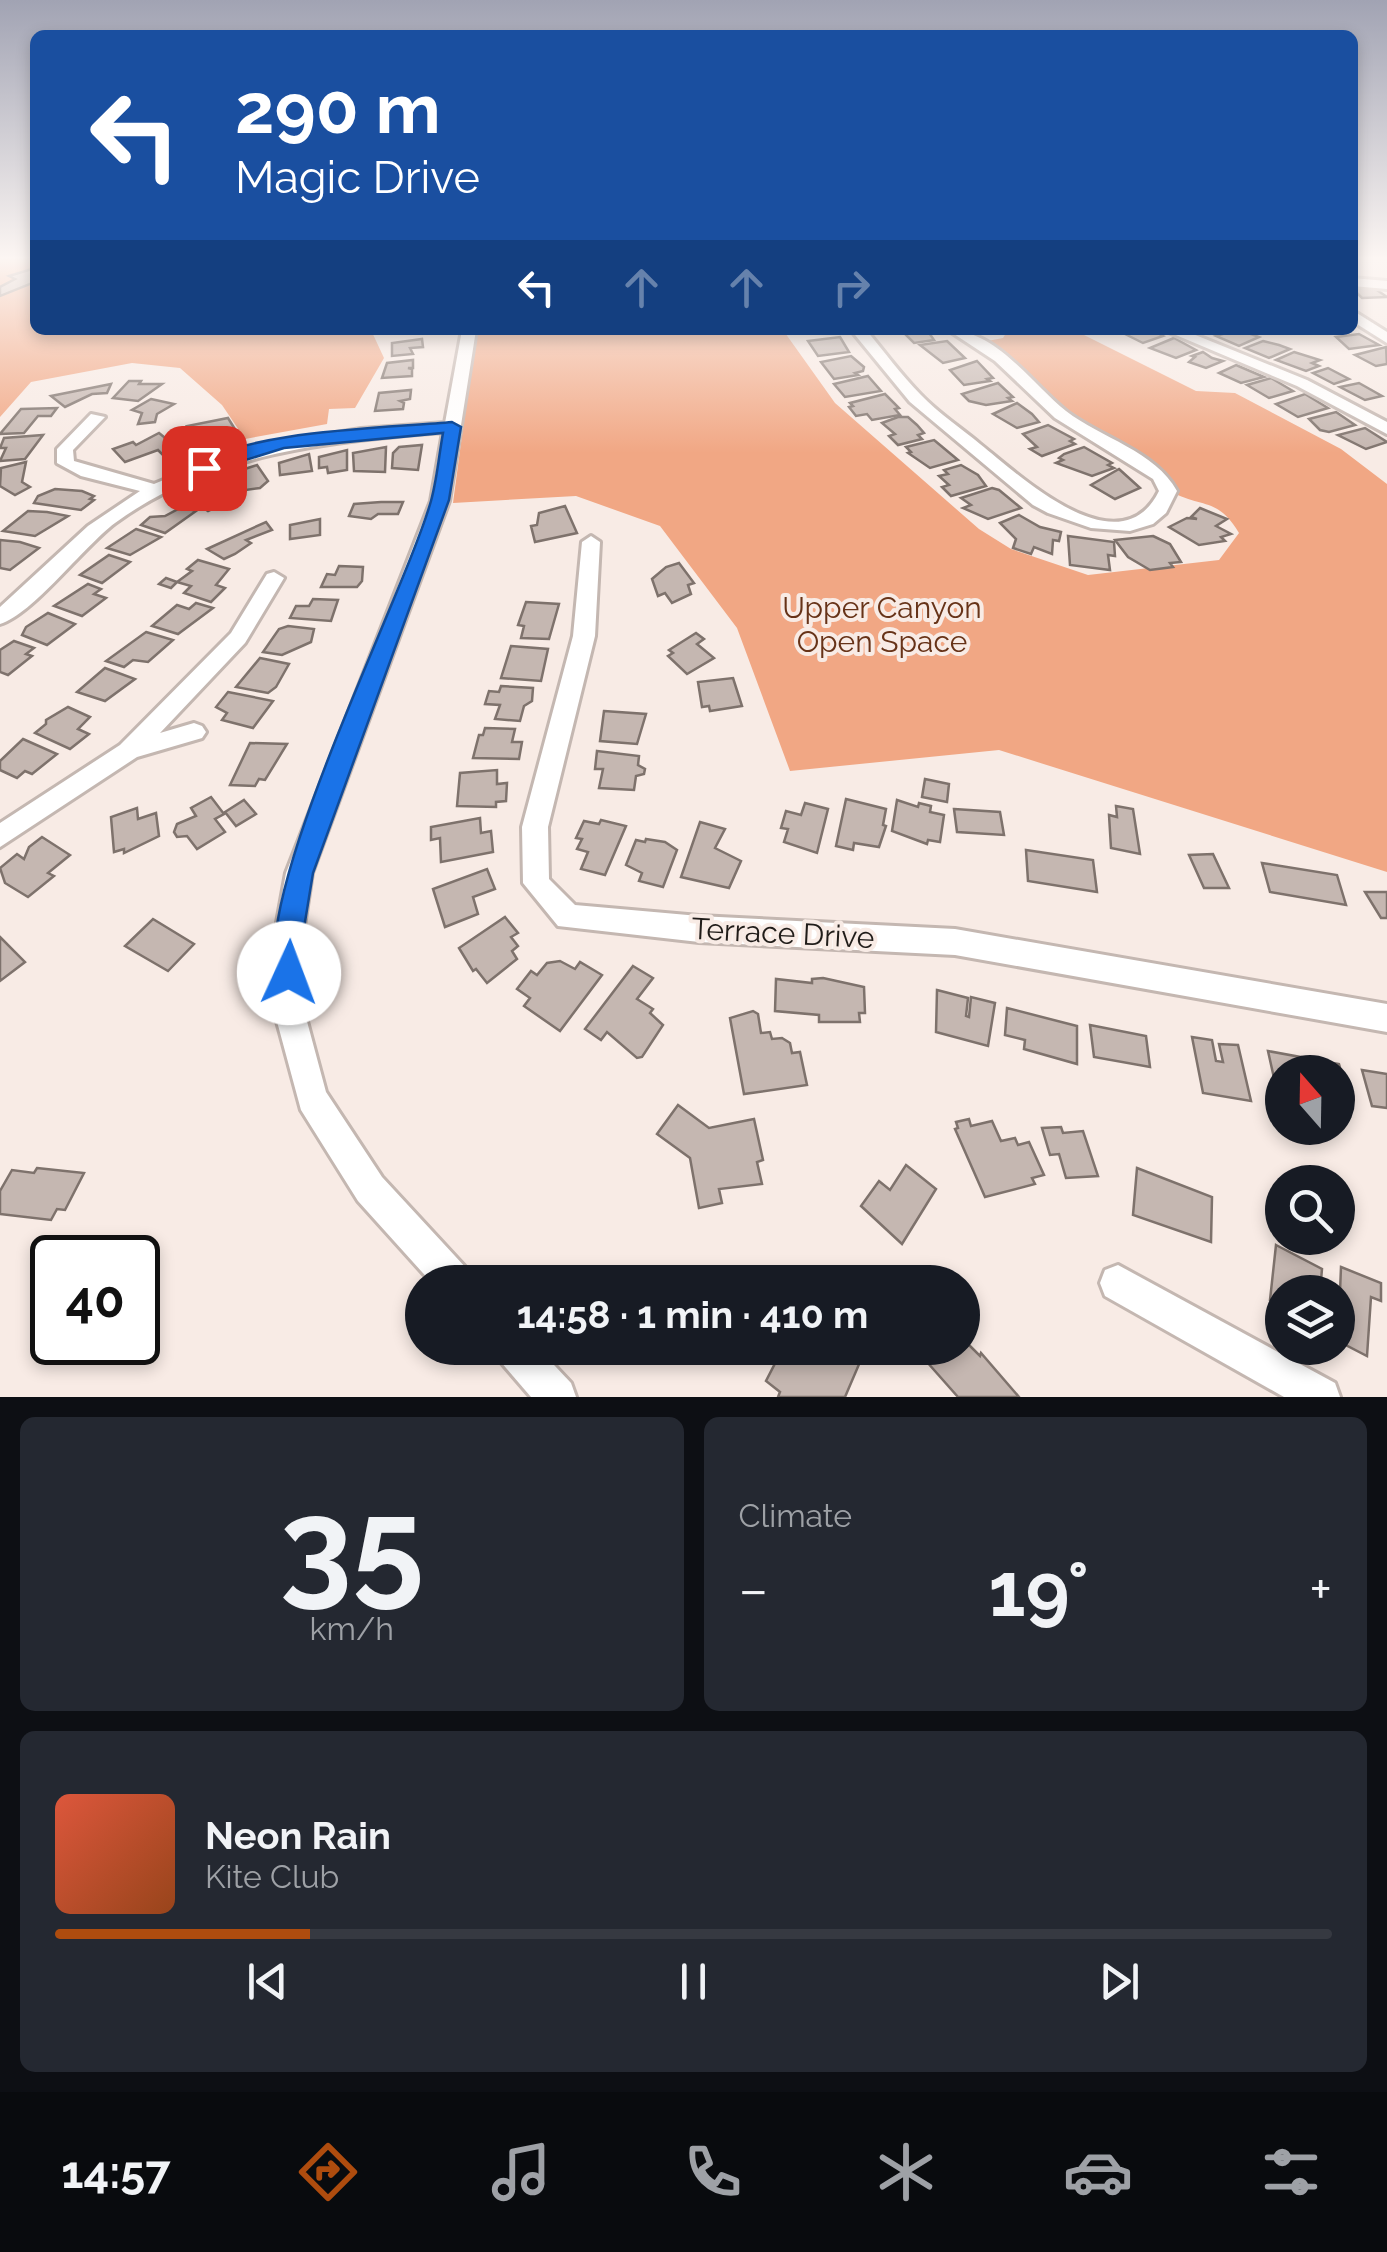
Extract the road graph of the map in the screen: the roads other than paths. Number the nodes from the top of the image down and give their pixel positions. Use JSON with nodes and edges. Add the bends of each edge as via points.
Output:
{"nodes":[{"id":1,"x":1363,"y":322,"type":"edge"},
{"id":2,"x":468,"y":335,"type":"edge"},
{"id":3,"x":862,"y":335,"type":"edge"},
{"id":4,"x":962,"y":335,"type":"edge"},
{"id":5,"x":1183,"y":335,"type":"edge"},
{"id":6,"x":1387,"y":339,"type":"edge"},
{"id":7,"x":97,"y":417,"type":"dead end"},
{"id":8,"x":452,"y":427,"type":"junction"},
{"id":9,"x":1387,"y":429,"type":"edge"},
{"id":10,"x":154,"y":490,"type":"junction"},
{"id":11,"x":591,"y":542,"type":"dead end"},
{"id":12,"x":274,"y":578,"type":"dead end"},
{"id":13,"x":0,"y":594,"type":"edge"},
{"id":14,"x":23,"y":600,"type":"junction"},
{"id":15,"x":0,"y":616,"type":"edge"},
{"id":16,"x":194,"y":732,"type":"dead end"},
{"id":17,"x":128,"y":751,"type":"junction"},
{"id":18,"x":0,"y":836,"type":"edge"},
{"id":19,"x":1387,"y":1018,"type":"edge"},
{"id":20,"x":439,"y":1265,"type":"edge"},
{"id":21,"x":1118,"y":1283,"type":"dead end"},
{"id":22,"x":528,"y":1365,"type":"edge"},
{"id":23,"x":557,"y":1397,"type":"edge"},
{"id":24,"x":1321,"y":1397,"type":"edge"}],
"edges":[{"from":1,"to":6,"type":"street"},
{"from":2,"to":8,"type":"street"},
{"from":3,"to":4,"type":"street","via":[[916,399],[1038,502],[1108,526],[1152,518],[1164,507],[1168,491],[1160,476],[1062,415],[1000,358]]},
{"from":5,"to":9,"type":"street","via":[[1302,382]]},
{"from":7,"to":10,"type":"street","via":[[65,449],[66,463]]},
{"from":8,"to":10,"type":"street","via":[[284,443],[229,457]]},
{"from":8,"to":20,"type":"street","via":[[440,500],[300,873],[288,940],[290,1014],[312,1098],[370,1189]]},
{"from":10,"to":14,"type":"street","via":[[107,520]]},
{"from":11,"to":19,"type":"street","name":"Terrace Drive","via":[[584,636],[535,827],[536,883],[568,918],[955,942]]},
{"from":12,"to":17,"type":"street","via":[[238,638]]},
{"from":13,"to":14,"type":"street"},
{"from":14,"to":15,"type":"street"},
{"from":16,"to":17,"type":"street"},
{"from":17,"to":18,"type":"street"},
{"from":21,"to":24,"type":"street"},
{"from":22,"to":23,"type":"street"}]}
